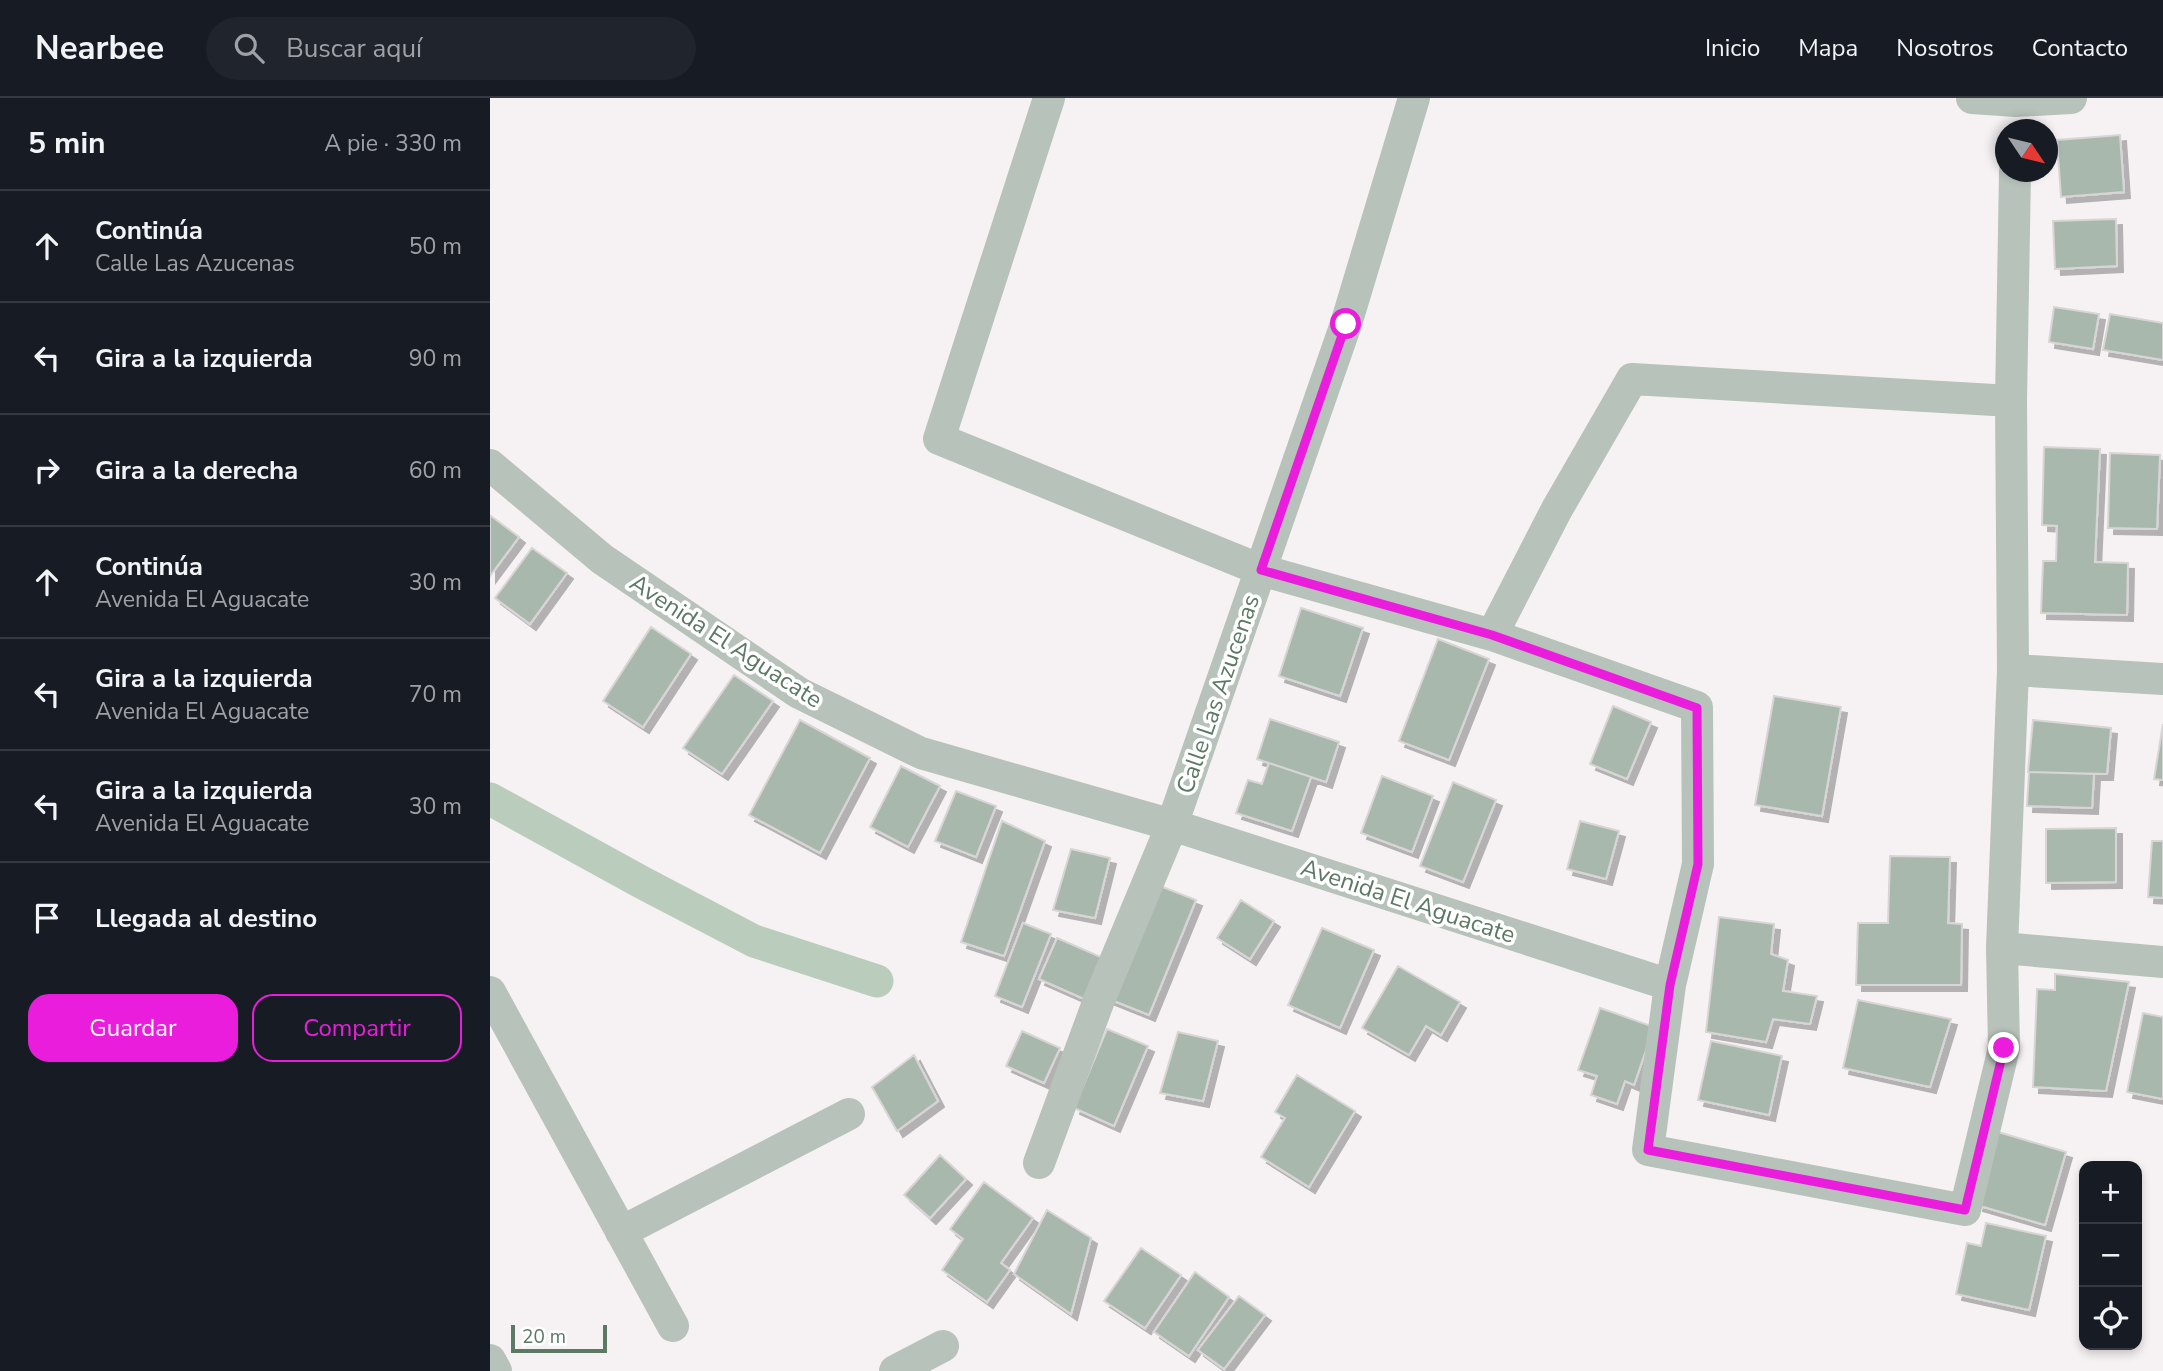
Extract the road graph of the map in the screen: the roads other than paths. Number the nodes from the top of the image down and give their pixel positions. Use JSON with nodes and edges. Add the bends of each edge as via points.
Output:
{"nodes":[{"id":1,"x":1049,"y":98,"type":"edge"},
{"id":2,"x":1414,"y":98,"type":"edge"},
{"id":3,"x":1972,"y":98,"type":"edge"},
{"id":4,"x":2071,"y":98,"type":"edge"},
{"id":5,"x":2016,"y":109,"type":"edge"},
{"id":6,"x":2015,"y":182,"type":"edge"},
{"id":7,"x":2011,"y":401,"type":"junction"},
{"id":8,"x":490,"y":465,"type":"edge"},
{"id":9,"x":1261,"y":570,"type":"junction"},
{"id":10,"x":1492,"y":635,"type":"junction"},
{"id":11,"x":2013,"y":670,"type":"junction"},
{"id":12,"x":2163,"y":679,"type":"edge"},
{"id":13,"x":1172,"y":825,"type":"junction"},
{"id":14,"x":2002,"y":948,"type":"junction"},
{"id":15,"x":2163,"y":962,"type":"edge"},
{"id":16,"x":1670,"y":985,"type":"junction"},
{"id":17,"x":490,"y":992,"type":"edge"},
{"id":18,"x":849,"y":1114,"type":"dead end"},
{"id":19,"x":1039,"y":1163,"type":"dead end"},
{"id":20,"x":621,"y":1233,"type":"junction"},
{"id":21,"x":673,"y":1326,"type":"dead end"},
{"id":22,"x":943,"y":1346,"type":"dead end"},
{"id":23,"x":490,"y":1360,"type":"edge"},
{"id":24,"x":496,"y":1371,"type":"edge"},
{"id":25,"x":895,"y":1371,"type":"edge"}],
"edges":[{"from":1,"to":9,"type":"street","via":[[939,439]]},
{"from":2,"to":9,"type":"street","name":"Calle Las Azucenas","via":[[1346,324]]},
{"from":3,"to":5,"type":"street"},
{"from":4,"to":5,"type":"street"},
{"from":6,"to":7,"type":"street"},
{"from":7,"to":10,"type":"street","via":[[1632,379]]},
{"from":7,"to":11,"type":"street"},
{"from":8,"to":13,"type":"street","name":"Avenida El Aguacate","via":[[602,559],[799,693],[921,753]]},
{"from":9,"to":10,"type":"street"},
{"from":9,"to":13,"type":"street","name":"Calle Las Azucenas"},
{"from":10,"to":16,"type":"street","via":[[1697,708],[1698,864]]},
{"from":11,"to":12,"type":"street"},
{"from":11,"to":14,"type":"street"},
{"from":13,"to":16,"type":"street","name":"Avenida El Aguacate"},
{"from":13,"to":19,"type":"street","name":"Calle Las Azucenas","via":[[1099,1000]]},
{"from":14,"to":15,"type":"street"},
{"from":14,"to":16,"type":"street","via":[[2004,1048],[1965,1210],[1648,1150]]},
{"from":17,"to":20,"type":"street"},
{"from":18,"to":20,"type":"street"},
{"from":20,"to":21,"type":"street"},
{"from":22,"to":25,"type":"street"},
{"from":23,"to":24,"type":"street"}]}
